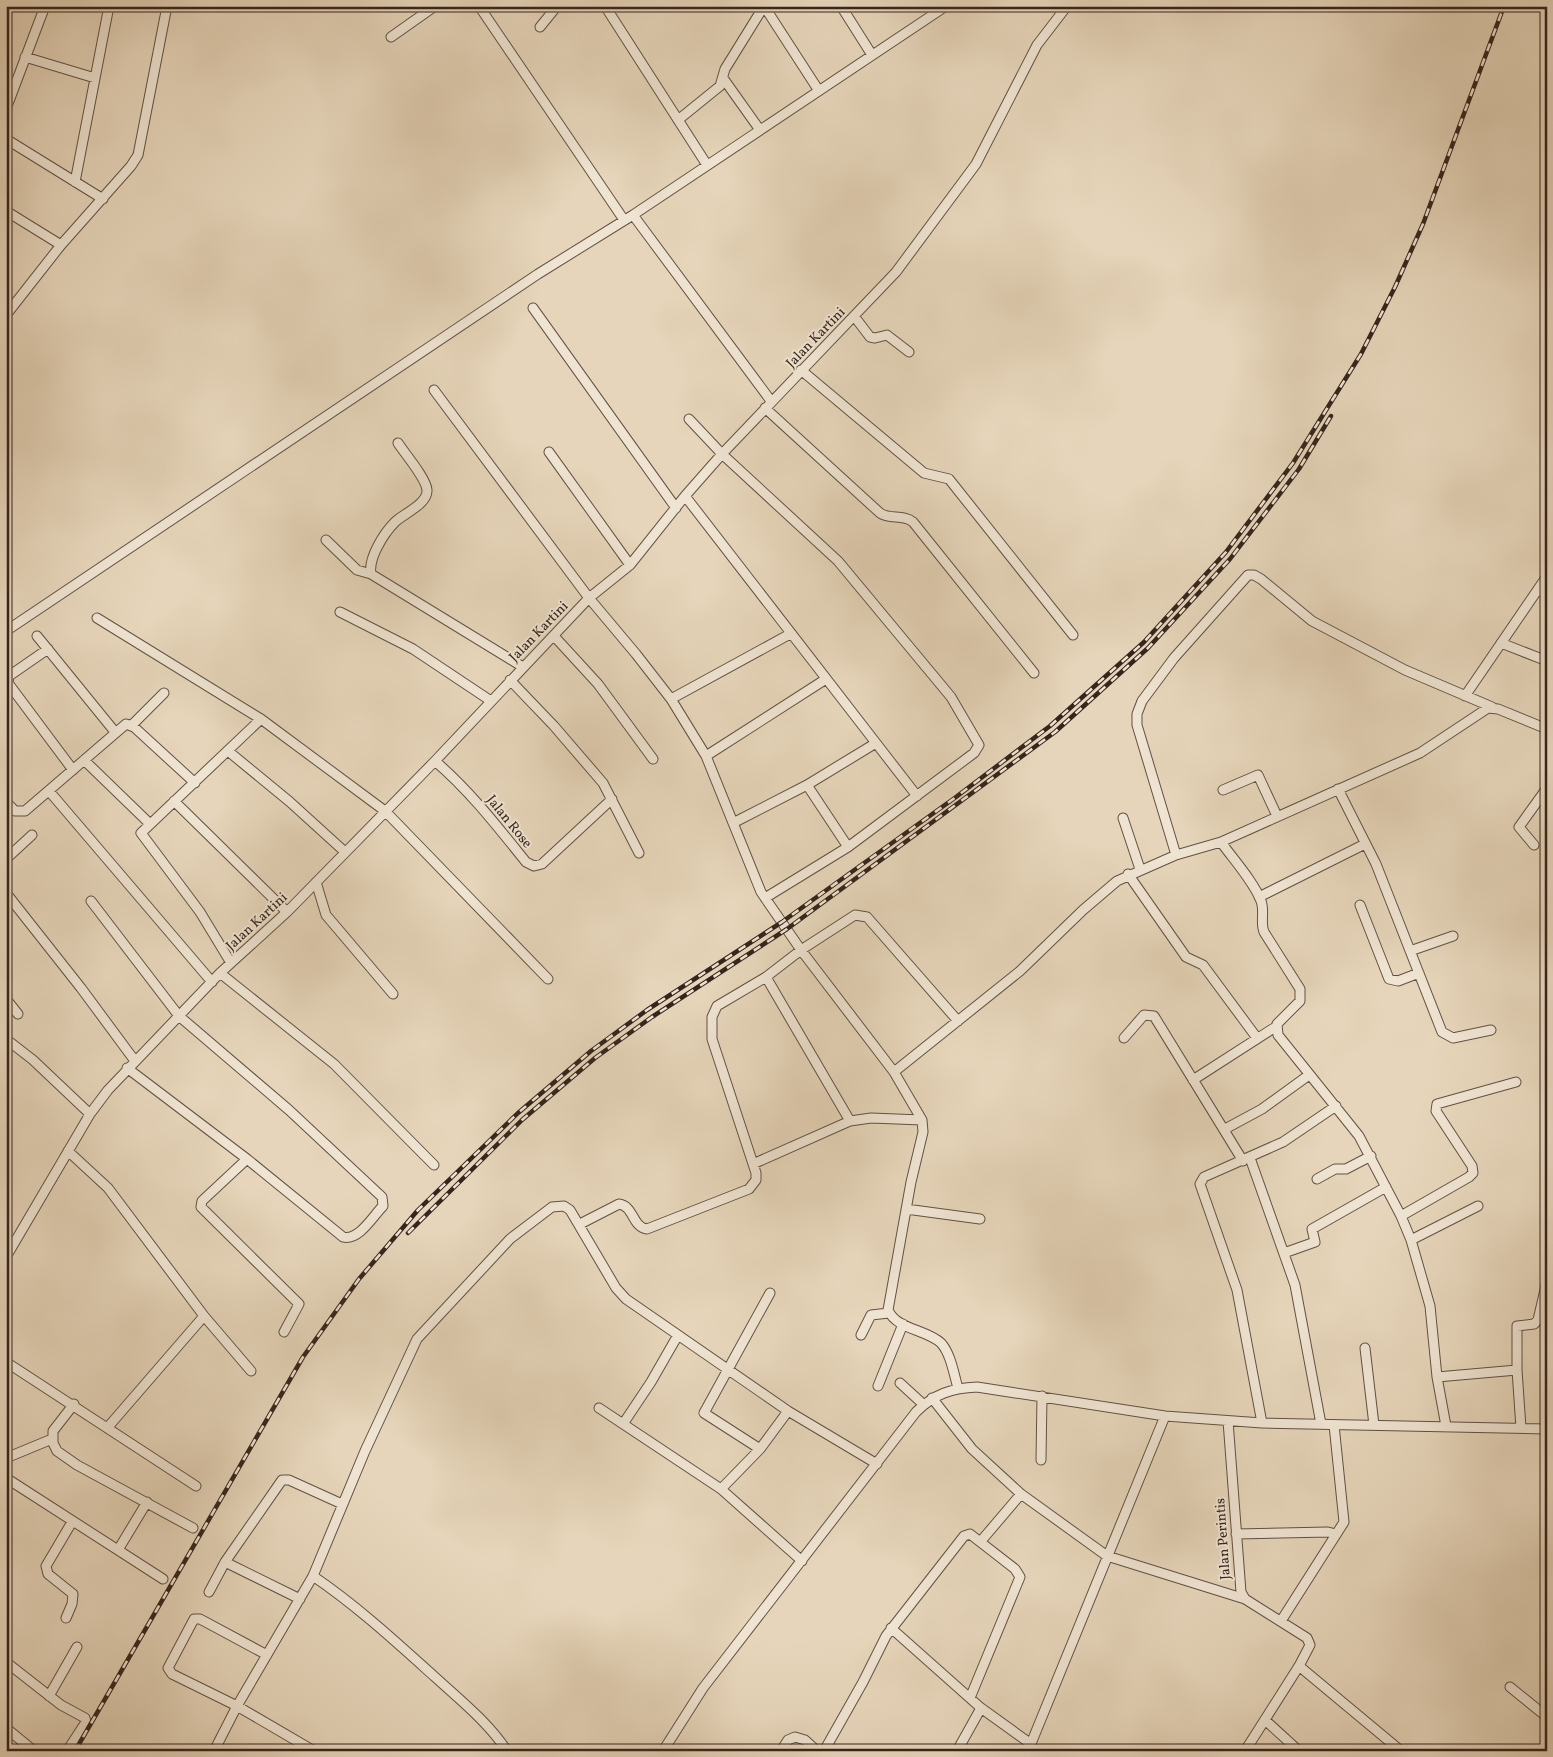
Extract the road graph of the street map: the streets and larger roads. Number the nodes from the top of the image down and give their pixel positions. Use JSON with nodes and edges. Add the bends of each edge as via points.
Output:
{"nodes":[{"id":1,"x":45,"y":6,"type":"edge"},
{"id":2,"x":109,"y":6,"type":"edge"},
{"id":3,"x":167,"y":6,"type":"edge"},
{"id":4,"x":435,"y":6,"type":"edge"},
{"id":5,"x":479,"y":6,"type":"edge"},
{"id":6,"x":557,"y":6,"type":"edge"},
{"id":7,"x":605,"y":6,"type":"edge"},
{"id":8,"x":764,"y":6,"type":"edge"},
{"id":9,"x":841,"y":6,"type":"edge"},
{"id":10,"x":946,"y":6,"type":"edge"},
{"id":11,"x":1066,"y":6,"type":"edge"},
{"id":12,"x":540,"y":27,"type":"dead end"},
{"id":13,"x":391,"y":37,"type":"dead end"},
{"id":14,"x":872,"y":55,"type":"junction"},
{"id":15,"x":25,"y":57,"type":"junction"},
{"id":16,"x":95,"y":78,"type":"junction"},
{"id":17,"x":723,"y":78,"type":"junction"},
{"id":18,"x":819,"y":91,"type":"junction"},
{"id":19,"x":7,"y":105,"type":"edge"},
{"id":20,"x":678,"y":120,"type":"junction"},
{"id":21,"x":760,"y":130,"type":"junction"},
{"id":22,"x":6,"y":139,"type":"edge"},
{"id":23,"x":707,"y":165,"type":"junction"},
{"id":24,"x":75,"y":182,"type":"junction"},
{"id":25,"x":103,"y":199,"type":"junction"},
{"id":26,"x":6,"y":211,"type":"edge"},
{"id":27,"x":628,"y":217,"type":"junction"},
{"id":28,"x":61,"y":245,"type":"junction"},
{"id":29,"x":533,"y":308,"type":"dead end"},
{"id":30,"x":6,"y":315,"type":"edge"},
{"id":31,"x":854,"y":316,"type":"junction"},
{"id":32,"x":909,"y":352,"type":"dead end"},
{"id":33,"x":801,"y":370,"type":"junction"},
{"id":34,"x":434,"y":390,"type":"dead end"},
{"id":35,"x":768,"y":405,"type":"junction"},
{"id":36,"x":689,"y":419,"type":"dead end"},
{"id":37,"x":398,"y":443,"type":"dead end"},
{"id":38,"x":550,"y":452,"type":"dead end"},
{"id":39,"x":722,"y":454,"type":"junction"},
{"id":40,"x":685,"y":496,"type":"junction"},
{"id":41,"x":676,"y":508,"type":"junction"},
{"id":42,"x":326,"y":540,"type":"dead end"},
{"id":43,"x":630,"y":565,"type":"junction"},
{"id":44,"x":371,"y":574,"type":"junction"},
{"id":45,"x":1547,"y":576,"type":"edge"},
{"id":46,"x":1538,"y":589,"type":"junction"},
{"id":47,"x":1547,"y":594,"type":"edge"},
{"id":48,"x":589,"y":598,"type":"junction"},
{"id":49,"x":340,"y":612,"type":"dead end"},
{"id":50,"x":97,"y":618,"type":"dead end"},
{"id":51,"x":6,"y":631,"type":"edge"},
{"id":52,"x":790,"y":634,"type":"junction"},
{"id":53,"x":1073,"y":635,"type":"dead end"},
{"id":54,"x":37,"y":636,"type":"dead end"},
{"id":55,"x":554,"y":636,"type":"junction"},
{"id":56,"x":1501,"y":643,"type":"junction"},
{"id":57,"x":48,"y":648,"type":"junction"},
{"id":58,"x":1547,"y":661,"type":"edge"},
{"id":59,"x":523,"y":666,"type":"junction"},
{"id":60,"x":1034,"y":673,"type":"dead end"},
{"id":61,"x":826,"y":679,"type":"junction"},
{"id":62,"x":510,"y":680,"type":"junction"},
{"id":63,"x":164,"y":693,"type":"dead end"},
{"id":64,"x":1465,"y":696,"type":"junction"},
{"id":65,"x":671,"y":700,"type":"junction"},
{"id":66,"x":491,"y":701,"type":"junction"},
{"id":67,"x":1492,"y":707,"type":"junction"},
{"id":68,"x":261,"y":719,"type":"junction"},
{"id":69,"x":132,"y":725,"type":"junction"},
{"id":70,"x":1547,"y":729,"type":"edge"},
{"id":71,"x":115,"y":732,"type":"junction"},
{"id":72,"x":876,"y":742,"type":"junction"},
{"id":73,"x":228,"y":751,"type":"junction"},
{"id":74,"x":706,"y":756,"type":"junction"},
{"id":75,"x":653,"y":759,"type":"dead end"},
{"id":76,"x":84,"y":760,"type":"junction"},
{"id":77,"x":435,"y":761,"type":"junction"},
{"id":78,"x":73,"y":770,"type":"junction"},
{"id":79,"x":195,"y":783,"type":"junction"},
{"id":80,"x":807,"y":785,"type":"junction"},
{"id":81,"x":1547,"y":788,"type":"edge"},
{"id":82,"x":1338,"y":789,"type":"junction"},
{"id":83,"x":1223,"y":790,"type":"dead end"},
{"id":84,"x":49,"y":791,"type":"junction"},
{"id":85,"x":917,"y":796,"type":"junction"},
{"id":86,"x":612,"y":798,"type":"junction"},
{"id":87,"x":174,"y":801,"type":"junction"},
{"id":88,"x":6,"y":802,"type":"edge"},
{"id":89,"x":385,"y":812,"type":"junction"},
{"id":90,"x":1277,"y":816,"type":"junction"},
{"id":91,"x":1124,"y":818,"type":"dead end"},
{"id":92,"x":149,"y":823,"type":"junction"},
{"id":93,"x":733,"y":824,"type":"junction"},
{"id":94,"x":32,"y":835,"type":"dead end"},
{"id":95,"x":1221,"y":842,"type":"junction"},
{"id":96,"x":1366,"y":844,"type":"junction"},
{"id":97,"x":1534,"y":845,"type":"dead end"},
{"id":98,"x":848,"y":847,"type":"junction"},
{"id":99,"x":345,"y":852,"type":"junction"},
{"id":100,"x":639,"y":853,"type":"dead end"},
{"id":101,"x":1176,"y":855,"type":"junction"},
{"id":102,"x":6,"y":858,"type":"edge"},
{"id":103,"x":1140,"y":869,"type":"junction"},
{"id":104,"x":1128,"y":874,"type":"junction"},
{"id":105,"x":316,"y":882,"type":"junction"},
{"id":106,"x":6,"y":893,"type":"edge"},
{"id":107,"x":1259,"y":897,"type":"junction"},
{"id":108,"x":765,"y":898,"type":"junction"},
{"id":109,"x":91,"y":901,"type":"dead end"},
{"id":110,"x":1360,"y":905,"type":"dead end"},
{"id":111,"x":287,"y":912,"type":"junction"},
{"id":112,"x":1453,"y":936,"type":"dead end"},
{"id":113,"x":801,"y":950,"type":"junction"},
{"id":114,"x":1410,"y":952,"type":"junction"},
{"id":115,"x":231,"y":963,"type":"junction"},
{"id":116,"x":220,"y":973,"type":"junction"},
{"id":117,"x":1419,"y":973,"type":"junction"},
{"id":118,"x":766,"y":977,"type":"junction"},
{"id":119,"x":548,"y":979,"type":"dead end"},
{"id":120,"x":212,"y":982,"type":"junction"},
{"id":121,"x":393,"y":994,"type":"dead end"},
{"id":122,"x":6,"y":999,"type":"edge"},
{"id":123,"x":18,"y":1014,"type":"dead end"},
{"id":124,"x":179,"y":1016,"type":"junction"},
{"id":125,"x":958,"y":1021,"type":"junction"},
{"id":126,"x":1276,"y":1026,"type":"junction"},
{"id":127,"x":1491,"y":1030,"type":"dead end"},
{"id":128,"x":1124,"y":1038,"type":"dead end"},
{"id":129,"x":1257,"y":1038,"type":"junction"},
{"id":130,"x":6,"y":1039,"type":"edge"},
{"id":131,"x":135,"y":1060,"type":"junction"},
{"id":132,"x":127,"y":1068,"type":"junction"},
{"id":133,"x":894,"y":1072,"type":"junction"},
{"id":134,"x":1309,"y":1075,"type":"junction"},
{"id":135,"x":1193,"y":1080,"type":"junction"},
{"id":136,"x":1516,"y":1082,"type":"dead end"},
{"id":137,"x":1336,"y":1106,"type":"junction"},
{"id":138,"x":90,"y":1114,"type":"junction"},
{"id":139,"x":922,"y":1120,"type":"junction"},
{"id":140,"x":850,"y":1121,"type":"junction"},
{"id":141,"x":1225,"y":1129,"type":"junction"},
{"id":142,"x":68,"y":1151,"type":"junction"},
{"id":143,"x":1371,"y":1156,"type":"junction"},
{"id":144,"x":247,"y":1159,"type":"junction"},
{"id":145,"x":1247,"y":1159,"type":"junction"},
{"id":146,"x":753,"y":1164,"type":"junction"},
{"id":147,"x":434,"y":1165,"type":"dead end"},
{"id":148,"x":1317,"y":1179,"type":"dead end"},
{"id":149,"x":1386,"y":1187,"type":"junction"},
{"id":150,"x":1478,"y":1206,"type":"dead end"},
{"id":151,"x":906,"y":1209,"type":"junction"},
{"id":152,"x":1401,"y":1216,"type":"junction"},
{"id":153,"x":980,"y":1219,"type":"dead end"},
{"id":154,"x":580,"y":1224,"type":"junction"},
{"id":155,"x":1411,"y":1240,"type":"junction"},
{"id":156,"x":9,"y":1244,"type":"edge"},
{"id":157,"x":1284,"y":1253,"type":"junction"},
{"id":158,"x":6,"y":1257,"type":"edge"},
{"id":159,"x":1547,"y":1280,"type":"edge"},
{"id":160,"x":770,"y":1293,"type":"dead end"},
{"id":161,"x":889,"y":1313,"type":"junction"},
{"id":162,"x":204,"y":1316,"type":"junction"},
{"id":163,"x":903,"y":1324,"type":"junction"},
{"id":164,"x":284,"y":1332,"type":"dead end"},
{"id":165,"x":678,"y":1335,"type":"junction"},
{"id":166,"x":861,"y":1335,"type":"dead end"},
{"id":167,"x":1364,"y":1348,"type":"dead end"},
{"id":168,"x":6,"y":1362,"type":"edge"},
{"id":169,"x":728,"y":1369,"type":"junction"},
{"id":170,"x":1517,"y":1370,"type":"junction"},
{"id":171,"x":251,"y":1371,"type":"dead end"},
{"id":172,"x":1437,"y":1377,"type":"junction"},
{"id":173,"x":900,"y":1383,"type":"dead end"},
{"id":174,"x":878,"y":1386,"type":"dead end"},
{"id":175,"x":958,"y":1388,"type":"junction"},
{"id":176,"x":1042,"y":1396,"type":"junction"},
{"id":177,"x":932,"y":1398,"type":"junction"},
{"id":178,"x":74,"y":1404,"type":"junction"},
{"id":179,"x":924,"y":1405,"type":"junction"},
{"id":180,"x":598,"y":1408,"type":"dead end"},
{"id":181,"x":788,"y":1411,"type":"junction"},
{"id":182,"x":1165,"y":1416,"type":"junction"},
{"id":183,"x":1228,"y":1420,"type":"junction"},
{"id":184,"x":1262,"y":1423,"type":"junction"},
{"id":185,"x":623,"y":1424,"type":"junction"},
{"id":186,"x":1321,"y":1424,"type":"junction"},
{"id":187,"x":1334,"y":1425,"type":"junction"},
{"id":188,"x":1374,"y":1425,"type":"junction"},
{"id":189,"x":1446,"y":1426,"type":"junction"},
{"id":190,"x":108,"y":1427,"type":"junction"},
{"id":191,"x":1521,"y":1428,"type":"junction"},
{"id":192,"x":1547,"y":1429,"type":"edge"},
{"id":193,"x":52,"y":1439,"type":"junction"},
{"id":194,"x":760,"y":1450,"type":"junction"},
{"id":195,"x":6,"y":1458,"type":"edge"},
{"id":196,"x":1041,"y":1460,"type":"dead end"},
{"id":197,"x":877,"y":1464,"type":"junction"},
{"id":198,"x":6,"y":1478,"type":"edge"},
{"id":199,"x":196,"y":1486,"type":"dead end"},
{"id":200,"x":721,"y":1489,"type":"junction"},
{"id":201,"x":1021,"y":1494,"type":"junction"},
{"id":202,"x":147,"y":1502,"type":"junction"},
{"id":203,"x":342,"y":1504,"type":"junction"},
{"id":204,"x":72,"y":1522,"type":"junction"},
{"id":205,"x":193,"y":1528,"type":"dead end"},
{"id":206,"x":1236,"y":1534,"type":"junction"},
{"id":207,"x":1336,"y":1534,"type":"junction"},
{"id":208,"x":982,"y":1541,"type":"junction"},
{"id":209,"x":118,"y":1550,"type":"junction"},
{"id":210,"x":1108,"y":1556,"type":"junction"},
{"id":211,"x":802,"y":1561,"type":"junction"},
{"id":212,"x":226,"y":1562,"type":"junction"},
{"id":213,"x":313,"y":1576,"type":"junction"},
{"id":214,"x":163,"y":1579,"type":"dead end"},
{"id":215,"x":209,"y":1592,"type":"dead end"},
{"id":216,"x":300,"y":1599,"type":"junction"},
{"id":217,"x":1245,"y":1599,"type":"junction"},
{"id":218,"x":66,"y":1618,"type":"dead end"},
{"id":219,"x":1281,"y":1621,"type":"junction"},
{"id":220,"x":891,"y":1628,"type":"junction"},
{"id":221,"x":77,"y":1647,"type":"dead end"},
{"id":222,"x":267,"y":1655,"type":"junction"},
{"id":223,"x":6,"y":1662,"type":"edge"},
{"id":224,"x":1299,"y":1666,"type":"junction"},
{"id":225,"x":1510,"y":1687,"type":"dead end"},
{"id":226,"x":49,"y":1696,"type":"junction"},
{"id":227,"x":970,"y":1698,"type":"junction"},
{"id":228,"x":237,"y":1706,"type":"junction"},
{"id":229,"x":981,"y":1708,"type":"junction"},
{"id":230,"x":1547,"y":1717,"type":"edge"},
{"id":231,"x":1264,"y":1720,"type":"junction"},
{"id":232,"x":6,"y":1728,"type":"edge"},
{"id":233,"x":1030,"y":1747,"type":"edge"},
{"id":234,"x":34,"y":1751,"type":"edge"},
{"id":235,"x":67,"y":1751,"type":"edge"},
{"id":236,"x":214,"y":1751,"type":"edge"},
{"id":237,"x":314,"y":1751,"type":"edge"},
{"id":238,"x":507,"y":1751,"type":"edge"},
{"id":239,"x":663,"y":1751,"type":"edge"},
{"id":240,"x":781,"y":1751,"type":"edge"},
{"id":241,"x":818,"y":1751,"type":"edge"},
{"id":242,"x":824,"y":1751,"type":"edge"},
{"id":243,"x":957,"y":1751,"type":"edge"},
{"id":244,"x":1245,"y":1751,"type":"edge"},
{"id":245,"x":1299,"y":1751,"type":"edge"},
{"id":246,"x":1400,"y":1751,"type":"edge"}],
"edges":[{"from":1,"to":15,"type":"street"},
{"from":2,"to":16,"type":"street"},
{"from":3,"to":25,"type":"street","via":[[138,155]]},
{"from":4,"to":13,"type":"street"},
{"from":5,"to":27,"type":"street"},
{"from":6,"to":12,"type":"street"},
{"from":7,"to":20,"type":"street"},
{"from":8,"to":17,"type":"street","via":[[725,69]]},
{"from":8,"to":18,"type":"street"},
{"from":9,"to":14,"type":"street"},
{"from":10,"to":14,"type":"street"},
{"from":11,"to":31,"type":"street","name":"Jalan Kartini","via":[[1037,45],[976,164],[896,272]]},
{"from":14,"to":18,"type":"street"},
{"from":15,"to":16,"type":"street"},
{"from":15,"to":19,"type":"street"},
{"from":16,"to":24,"type":"street"},
{"from":17,"to":20,"type":"street","via":[[717,90]]},
{"from":17,"to":21,"type":"street"},
{"from":18,"to":21,"type":"street"},
{"from":20,"to":23,"type":"street"},
{"from":21,"to":23,"type":"street"},
{"from":22,"to":24,"type":"street"},
{"from":23,"to":27,"type":"street"},
{"from":24,"to":25,"type":"street"},
{"from":25,"to":28,"type":"street"},
{"from":26,"to":28,"type":"street"},
{"from":27,"to":35,"type":"street"},
{"from":27,"to":51,"type":"street"},
{"from":28,"to":30,"type":"street"},
{"from":29,"to":41,"type":"street"},
{"from":31,"to":32,"type":"street","via":[[870,337],[887,335]]},
{"from":31,"to":33,"type":"street","name":"Jalan Kartini"},
{"from":33,"to":35,"type":"street","name":"Jalan Kartini"},
{"from":33,"to":53,"type":"street","via":[[924,473],[949,479]]},
{"from":34,"to":48,"type":"street"},
{"from":35,"to":39,"type":"street","name":"Jalan Kartini"},
{"from":35,"to":60,"type":"street","via":[[880,513],[913,522]]},
{"from":36,"to":39,"type":"street"},
{"from":37,"to":44,"type":"street","via":[[423,480],[426,496],[386,534],[371,561]]},
{"from":38,"to":43,"type":"street"},
{"from":39,"to":40,"type":"street","name":"Jalan Kartini"},
{"from":39,"to":85,"type":"street","via":[[828,549],[951,697],[978,742],[974,754]]},
{"from":40,"to":41,"type":"street","name":"Jalan Kartini"},
{"from":40,"to":52,"type":"street"},
{"from":41,"to":43,"type":"street","name":"Jalan Kartini"},
{"from":42,"to":44,"type":"street","via":[[357,570]]},
{"from":43,"to":48,"type":"street","name":"Jalan Kartini"},
{"from":44,"to":59,"type":"street"},
{"from":45,"to":46,"type":"street"},
{"from":46,"to":47,"type":"street"},
{"from":46,"to":56,"type":"street"},
{"from":48,"to":55,"type":"street","name":"Jalan Kartini"},
{"from":48,"to":65,"type":"street"},
{"from":49,"to":66,"type":"street","via":[[413,649]]},
{"from":50,"to":68,"type":"street"},
{"from":52,"to":61,"type":"street"},
{"from":52,"to":65,"type":"street"},
{"from":54,"to":57,"type":"street"},
{"from":55,"to":59,"type":"street","name":"Jalan Kartini"},
{"from":55,"to":75,"type":"street","via":[[598,684]]},
{"from":56,"to":58,"type":"street"},
{"from":56,"to":64,"type":"street"},
{"from":57,"to":71,"type":"street"},
{"from":57,"to":78,"type":"street","via":[[9,676],[8,683]]},
{"from":59,"to":62,"type":"street","name":"Jalan Kartini"},
{"from":61,"to":72,"type":"street"},
{"from":61,"to":74,"type":"street"},
{"from":62,"to":66,"type":"street","name":"Jalan Kartini"},
{"from":62,"to":86,"type":"street","via":[[554,726]]},
{"from":63,"to":69,"type":"street"},
{"from":64,"to":67,"type":"street"},
{"from":64,"to":101,"type":"street","via":[[1405,670],[1312,621],[1261,579],[1248,576],[1174,658],[1142,701],[1137,714],[1137,725]]},
{"from":65,"to":74,"type":"street"},
{"from":66,"to":77,"type":"street","name":"Jalan Kartini"},
{"from":67,"to":70,"type":"street"},
{"from":67,"to":82,"type":"street","via":[[1420,753]]},
{"from":68,"to":73,"type":"street"},
{"from":68,"to":89,"type":"street"},
{"from":69,"to":71,"type":"street","via":[[123,725]]},
{"from":69,"to":79,"type":"street"},
{"from":71,"to":76,"type":"street"},
{"from":72,"to":80,"type":"street"},
{"from":72,"to":85,"type":"street"},
{"from":73,"to":79,"type":"street"},
{"from":73,"to":99,"type":"street"},
{"from":74,"to":93,"type":"street"},
{"from":76,"to":78,"type":"street"},
{"from":76,"to":92,"type":"street"},
{"from":77,"to":86,"type":"street","name":"Jalan Rose","via":[[460,783],[526,862],[534,866],[542,864]]},
{"from":77,"to":89,"type":"street","name":"Jalan Kartini"},
{"from":78,"to":84,"type":"street"},
{"from":79,"to":87,"type":"street"},
{"from":80,"to":93,"type":"street"},
{"from":80,"to":98,"type":"street"},
{"from":81,"to":97,"type":"street","via":[[1519,827]]},
{"from":82,"to":90,"type":"street"},
{"from":82,"to":96,"type":"street"},
{"from":83,"to":90,"type":"street","via":[[1258,775]]},
{"from":84,"to":88,"type":"street","via":[[23,812],[15,811]]},
{"from":84,"to":120,"type":"street"},
{"from":85,"to":98,"type":"street"},
{"from":86,"to":100,"type":"street"},
{"from":87,"to":92,"type":"street"},
{"from":87,"to":111,"type":"street"},
{"from":89,"to":99,"type":"street","name":"Jalan Kartini"},
{"from":89,"to":119,"type":"street"},
{"from":90,"to":95,"type":"street"},
{"from":91,"to":103,"type":"street"},
{"from":92,"to":115,"type":"street","via":[[141,836],[200,912]]},
{"from":93,"to":108,"type":"street"},
{"from":94,"to":102,"type":"street"},
{"from":95,"to":101,"type":"street"},
{"from":95,"to":107,"type":"street"},
{"from":96,"to":107,"type":"street"},
{"from":96,"to":114,"type":"street"},
{"from":98,"to":108,"type":"street"},
{"from":99,"to":105,"type":"street","name":"Jalan Kartini"},
{"from":101,"to":103,"type":"street"},
{"from":103,"to":104,"type":"street"},
{"from":104,"to":125,"type":"street","via":[[1108,888],[1020,971]]},
{"from":104,"to":129,"type":"street","via":[[1186,957],[1203,965]]},
{"from":105,"to":111,"type":"street","name":"Jalan Kartini"},
{"from":105,"to":121,"type":"street","via":[[326,915]]},
{"from":106,"to":131,"type":"street"},
{"from":107,"to":126,"type":"street","via":[[1264,932],[1301,994],[1297,1005]]},
{"from":108,"to":113,"type":"street"},
{"from":109,"to":124,"type":"street"},
{"from":110,"to":117,"type":"street","via":[[1389,979],[1398,981]]},
{"from":111,"to":115,"type":"street","name":"Jalan Kartini"},
{"from":112,"to":114,"type":"street"},
{"from":113,"to":118,"type":"street"},
{"from":113,"to":125,"type":"street","via":[[855,915],[867,917]]},
{"from":113,"to":133,"type":"street"},
{"from":114,"to":117,"type":"street"},
{"from":115,"to":116,"type":"street","name":"Jalan Kartini"},
{"from":116,"to":120,"type":"street","name":"Jalan Kartini"},
{"from":116,"to":147,"type":"street","via":[[334,1064]]},
{"from":117,"to":127,"type":"street","via":[[1444,1035],[1453,1038]]},
{"from":118,"to":140,"type":"street"},
{"from":118,"to":146,"type":"street","via":[[718,1006],[710,1025]]},
{"from":120,"to":124,"type":"street","name":"Jalan Kartini"},
{"from":122,"to":123,"type":"street"},
{"from":124,"to":131,"type":"street","name":"Jalan Kartini"},
{"from":124,"to":144,"type":"street","via":[[382,1197],[383,1206],[357,1235],[343,1237]]},
{"from":125,"to":133,"type":"street"},
{"from":126,"to":129,"type":"street"},
{"from":126,"to":134,"type":"street","via":[[1278,1035]]},
{"from":128,"to":135,"type":"street","via":[[1144,1015],[1152,1015]]},
{"from":129,"to":135,"type":"street"},
{"from":130,"to":138,"type":"street"},
{"from":131,"to":132,"type":"street","name":"Jalan Kartini"},
{"from":132,"to":138,"type":"street","name":"Jalan Kartini"},
{"from":132,"to":144,"type":"street"},
{"from":133,"to":139,"type":"street"},
{"from":134,"to":137,"type":"street"},
{"from":134,"to":141,"type":"street"},
{"from":135,"to":141,"type":"street"},
{"from":136,"to":152,"type":"street","via":[[1437,1104],[1436,1111],[1473,1172]]},
{"from":137,"to":143,"type":"street"},
{"from":137,"to":145,"type":"street","via":[[1291,1138]]},
{"from":138,"to":142,"type":"street","name":"Jalan Kartini"},
{"from":139,"to":140,"type":"street","via":[[871,1118]]},
{"from":139,"to":151,"type":"street","via":[[923,1132]]},
{"from":140,"to":146,"type":"street"},
{"from":141,"to":145,"type":"street"},
{"from":142,"to":156,"type":"street","name":"Jalan Kartini"},
{"from":142,"to":162,"type":"street","via":[[117,1198]]},
{"from":143,"to":148,"type":"street"},
{"from":143,"to":149,"type":"street"},
{"from":144,"to":164,"type":"street","via":[[202,1201],[202,1207],[298,1304]]},
{"from":145,"to":157,"type":"street"},
{"from":145,"to":184,"type":"street","via":[[1204,1178],[1200,1184],[1237,1290]]},
{"from":146,"to":154,"type":"street","via":[[757,1177],[749,1189],[646,1229],[638,1226],[628,1208],[619,1204]]},
{"from":149,"to":152,"type":"street"},
{"from":149,"to":157,"type":"street","via":[[1312,1229],[1315,1242]]},
{"from":150,"to":155,"type":"street"},
{"from":151,"to":153,"type":"street"},
{"from":151,"to":161,"type":"street","via":[[888,1302]]},
{"from":152,"to":155,"type":"street"},
{"from":154,"to":165,"type":"street","via":[[621,1294]]},
{"from":154,"to":203,"type":"street","via":[[568,1208],[552,1207],[510,1239],[422,1331],[412,1346]]},
{"from":155,"to":172,"type":"street","via":[[1430,1306]]},
{"from":156,"to":158,"type":"street","name":"Jalan Kartini"},
{"from":157,"to":186,"type":"street","via":[[1297,1296]]},
{"from":159,"to":170,"type":"street","via":[[1538,1320],[1534,1324],[1517,1326]]},
{"from":160,"to":169,"type":"street"},
{"from":161,"to":163,"type":"street"},
{"from":161,"to":166,"type":"street","via":[[871,1315]]},
{"from":162,"to":171,"type":"street"},
{"from":162,"to":190,"type":"street"},
{"from":163,"to":174,"type":"street"},
{"from":163,"to":175,"type":"street","via":[[940,1343],[948,1355]]},
{"from":165,"to":169,"type":"street"},
{"from":165,"to":185,"type":"street"},
{"from":167,"to":188,"type":"street"},
{"from":168,"to":178,"type":"street"},
{"from":169,"to":181,"type":"street"},
{"from":169,"to":194,"type":"street","via":[[704,1413]]},
{"from":170,"to":172,"type":"street"},
{"from":170,"to":191,"type":"street"},
{"from":172,"to":189,"type":"street"},
{"from":173,"to":179,"type":"street"},
{"from":175,"to":176,"type":"street","via":[[976,1387]]},
{"from":175,"to":177,"type":"street"},
{"from":176,"to":182,"type":"street"},
{"from":176,"to":196,"type":"street"},
{"from":177,"to":179,"type":"street"},
{"from":177,"to":201,"type":"street","via":[[972,1449]]},
{"from":178,"to":190,"type":"street"},
{"from":178,"to":193,"type":"street","via":[[53,1431]]},
{"from":179,"to":197,"type":"street"},
{"from":180,"to":185,"type":"street"},
{"from":181,"to":194,"type":"street"},
{"from":181,"to":197,"type":"street"},
{"from":182,"to":183,"type":"street"},
{"from":182,"to":210,"type":"street"},
{"from":183,"to":184,"type":"street"},
{"from":183,"to":206,"type":"street","name":"Jalan Perintis"},
{"from":184,"to":186,"type":"street"},
{"from":185,"to":200,"type":"street"},
{"from":186,"to":187,"type":"street"},
{"from":187,"to":188,"type":"street"},
{"from":187,"to":207,"type":"street","via":[[1345,1520]]},
{"from":188,"to":189,"type":"street"},
{"from":189,"to":191,"type":"street"},
{"from":190,"to":199,"type":"street"},
{"from":191,"to":192,"type":"street"},
{"from":193,"to":195,"type":"street"},
{"from":193,"to":202,"type":"street","via":[[57,1451],[68,1460]]},
{"from":194,"to":200,"type":"street"},
{"from":197,"to":211,"type":"street"},
{"from":198,"to":204,"type":"street"},
{"from":200,"to":211,"type":"street"},
{"from":201,"to":208,"type":"street"},
{"from":201,"to":210,"type":"street"},
{"from":202,"to":205,"type":"street"},
{"from":202,"to":209,"type":"street"},
{"from":203,"to":212,"type":"street","via":[[289,1480],[282,1480]]},
{"from":203,"to":213,"type":"street"},
{"from":204,"to":209,"type":"street"},
{"from":204,"to":218,"type":"street","via":[[46,1566],[48,1574],[73,1594]]},
{"from":206,"to":207,"type":"street"},
{"from":206,"to":217,"type":"street","name":"Jalan Perintis","via":[[1240,1587]]},
{"from":207,"to":219,"type":"street"},
{"from":208,"to":220,"type":"street","via":[[972,1534],[964,1536]]},
{"from":208,"to":227,"type":"street","via":[[1017,1571],[1020,1579]]},
{"from":209,"to":214,"type":"street"},
{"from":210,"to":217,"type":"street"},
{"from":210,"to":233,"type":"street"},
{"from":211,"to":239,"type":"street","via":[[704,1688]]},
{"from":212,"to":215,"type":"street"},
{"from":212,"to":216,"type":"street"},
{"from":213,"to":216,"type":"street"},
{"from":213,"to":238,"type":"street","via":[[351,1603],[432,1674],[488,1726]]},
{"from":216,"to":222,"type":"street"},
{"from":217,"to":219,"type":"street"},
{"from":219,"to":224,"type":"street","via":[[1309,1640],[1310,1648]]},
{"from":220,"to":227,"type":"street"},
{"from":220,"to":242,"type":"street"},
{"from":221,"to":226,"type":"street"},
{"from":222,"to":228,"type":"street"},
{"from":222,"to":228,"type":"street","via":[[200,1619],[194,1618],[190,1622],[167,1665],[168,1670]]},
{"from":223,"to":226,"type":"street"},
{"from":224,"to":231,"type":"street"},
{"from":224,"to":246,"type":"street"},
{"from":225,"to":230,"type":"street"},
{"from":226,"to":235,"type":"street","via":[[85,1718],[86,1722]]},
{"from":227,"to":229,"type":"street"},
{"from":228,"to":236,"type":"street"},
{"from":228,"to":237,"type":"street"},
{"from":229,"to":233,"type":"street"},
{"from":229,"to":243,"type":"street"},
{"from":231,"to":244,"type":"street"},
{"from":231,"to":245,"type":"street"},
{"from":232,"to":234,"type":"street"},
{"from":240,"to":241,"type":"street","via":[[788,1740],[795,1737],[805,1740]]}]}
